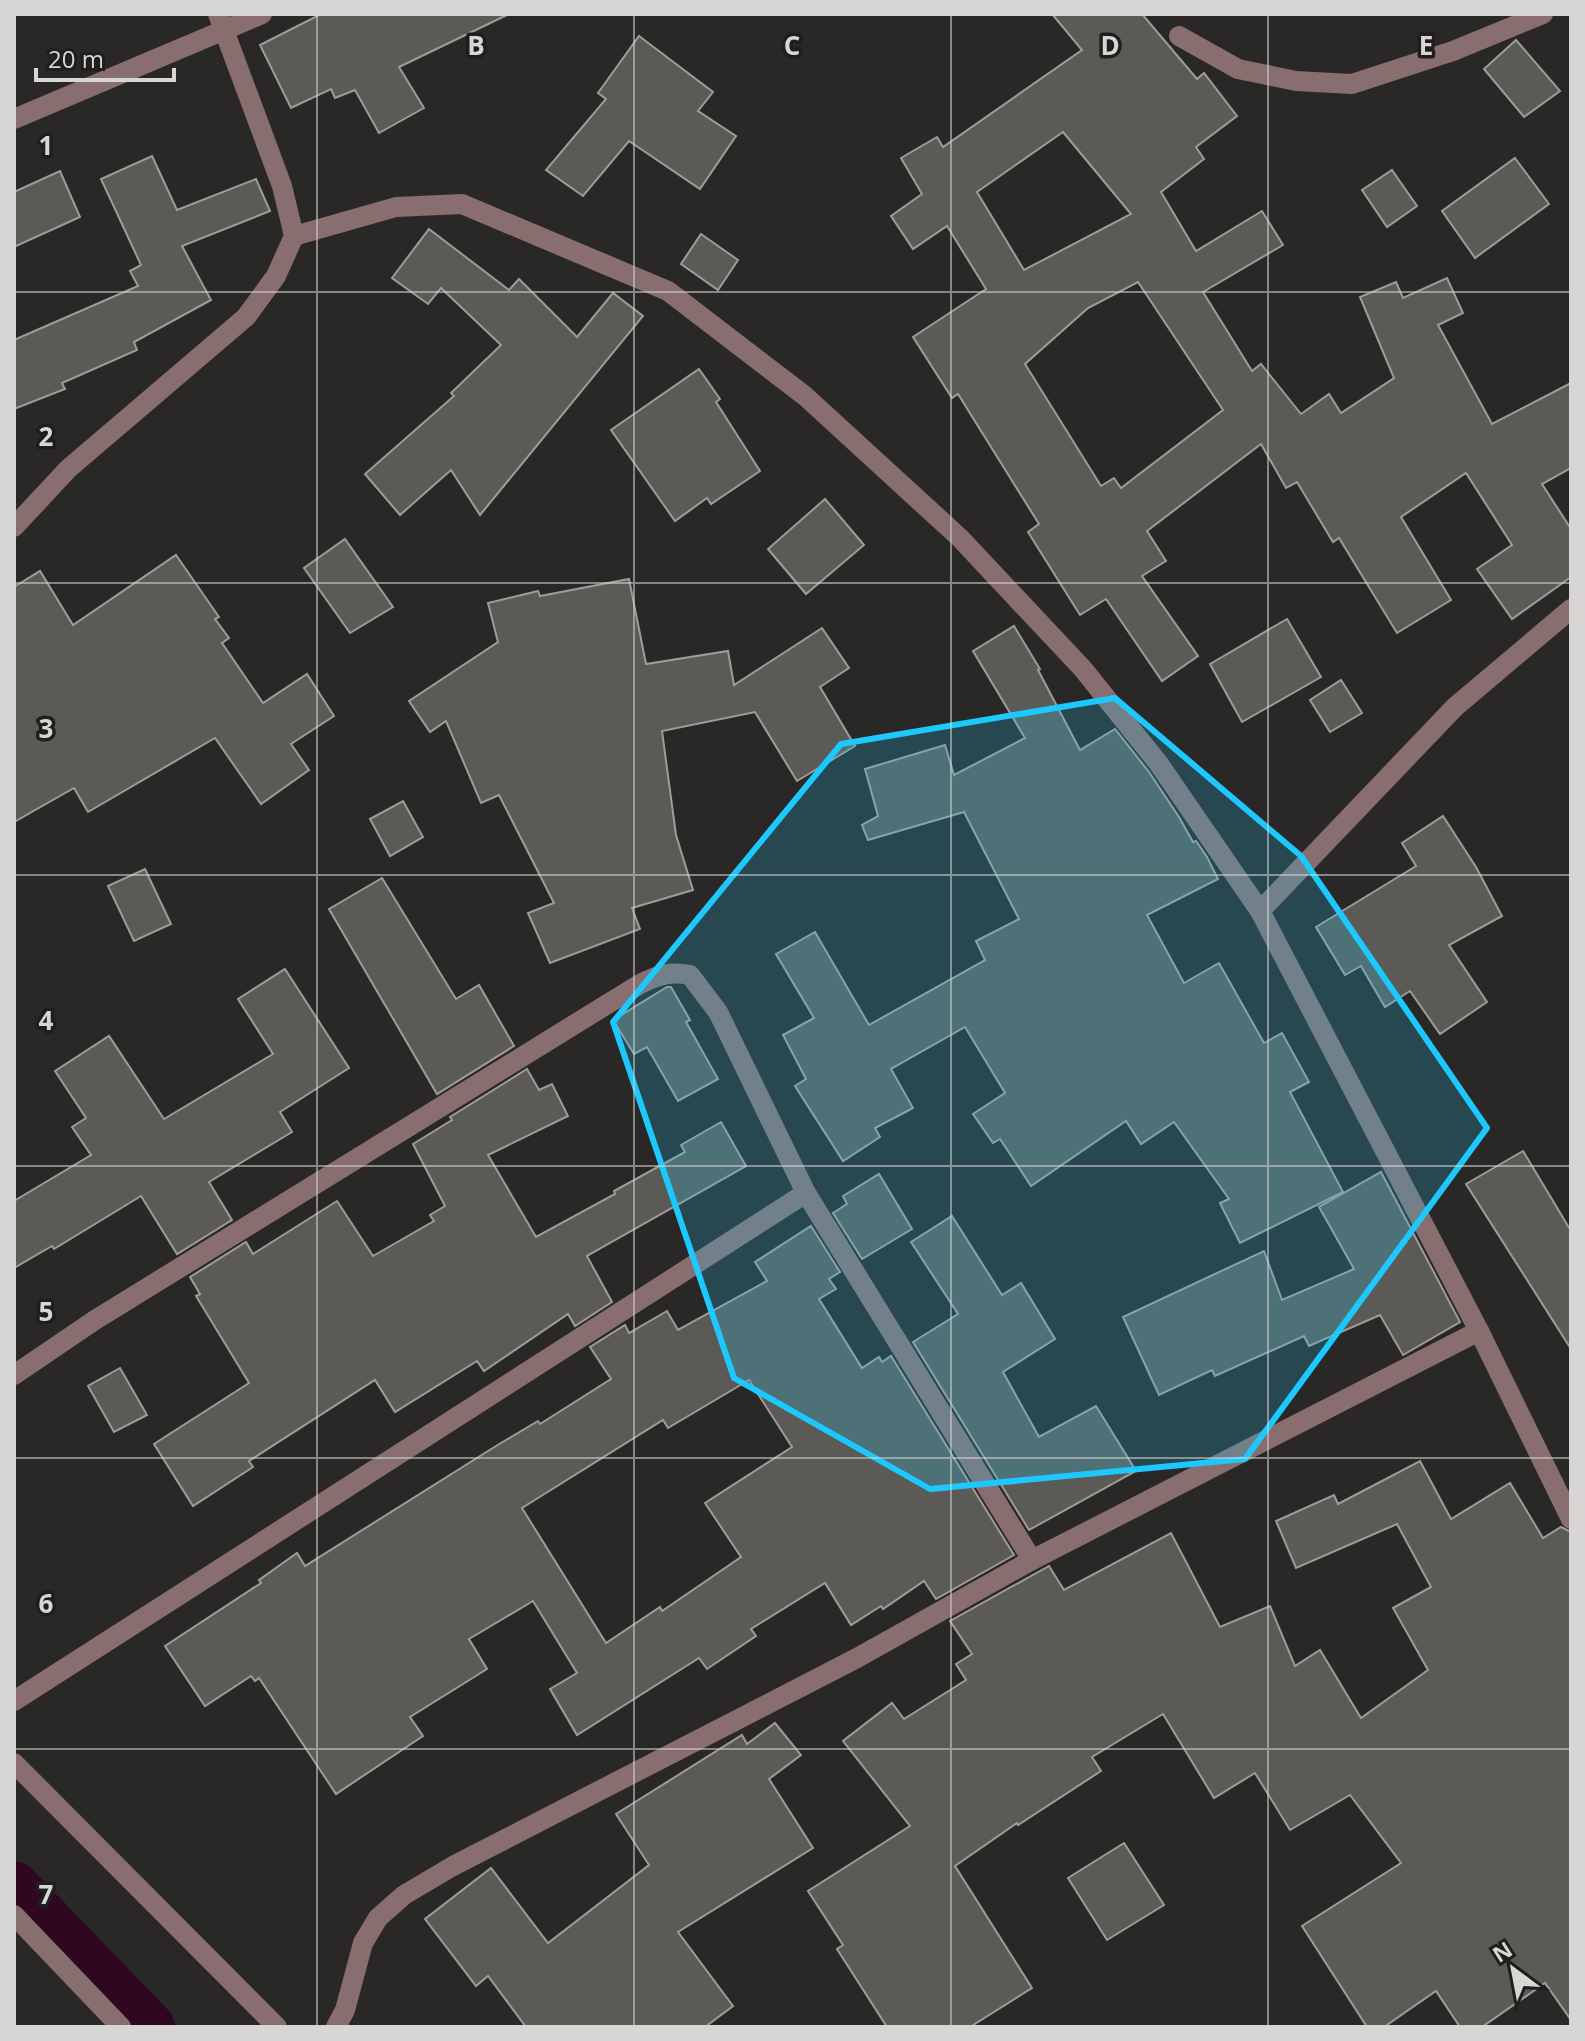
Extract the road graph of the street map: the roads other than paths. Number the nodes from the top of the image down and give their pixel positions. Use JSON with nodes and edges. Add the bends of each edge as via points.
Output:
{"nodes":[{"id":1,"x":262,"y":14,"type":"edge"},
{"id":2,"x":1543,"y":14,"type":"edge"},
{"id":3,"x":221,"y":22,"type":"edge"},
{"id":4,"x":1179,"y":36,"type":"dead end"},
{"id":5,"x":14,"y":119,"type":"edge"},
{"id":6,"x":294,"y":236,"type":"junction"},
{"id":7,"x":14,"y":527,"type":"edge"},
{"id":8,"x":1571,"y":609,"type":"edge"},
{"id":9,"x":1260,"y":911,"type":"junction"},
{"id":10,"x":806,"y":1193,"type":"junction"},
{"id":11,"x":1479,"y":1331,"type":"junction"},
{"id":12,"x":14,"y":1375,"type":"edge"},
{"id":13,"x":1571,"y":1519,"type":"edge"},
{"id":14,"x":1032,"y":1560,"type":"junction"},
{"id":15,"x":14,"y":1701,"type":"edge"},
{"id":16,"x":14,"y":1763,"type":"edge"},
{"id":17,"x":14,"y":1915,"type":"edge"},
{"id":18,"x":121,"y":2027,"type":"edge"},
{"id":19,"x":277,"y":2027,"type":"edge"},
{"id":20,"x":336,"y":2027,"type":"edge"}],
"edges":[{"from":1,"to":3,"type":"street"},
{"from":2,"to":4,"type":"street","via":[[1352,84],[1296,81],[1238,69]]},
{"from":3,"to":5,"type":"street"},
{"from":3,"to":6,"type":"street","via":[[282,186]]},
{"from":6,"to":7,"type":"street","via":[[276,276],[246,317],[68,469]]},
{"from":6,"to":9,"type":"street","via":[[396,207],[462,204],[668,291],[805,396],[960,538],[1083,669],[1159,764]]},
{"from":8,"to":9,"type":"street","via":[[1455,707]]},
{"from":9,"to":11,"type":"street"},
{"from":10,"to":12,"type":"street","via":[[718,1012],[690,975],[661,974],[95,1320]]},
{"from":10,"to":14,"type":"street"},
{"from":10,"to":15,"type":"street"},
{"from":11,"to":13,"type":"street"},
{"from":11,"to":14,"type":"street"},
{"from":14,"to":20,"type":"street","via":[[857,1658],[404,1895],[378,1918],[363,1943]]},
{"from":16,"to":19,"type":"street"},
{"from":17,"to":18,"type":"street"}]}
